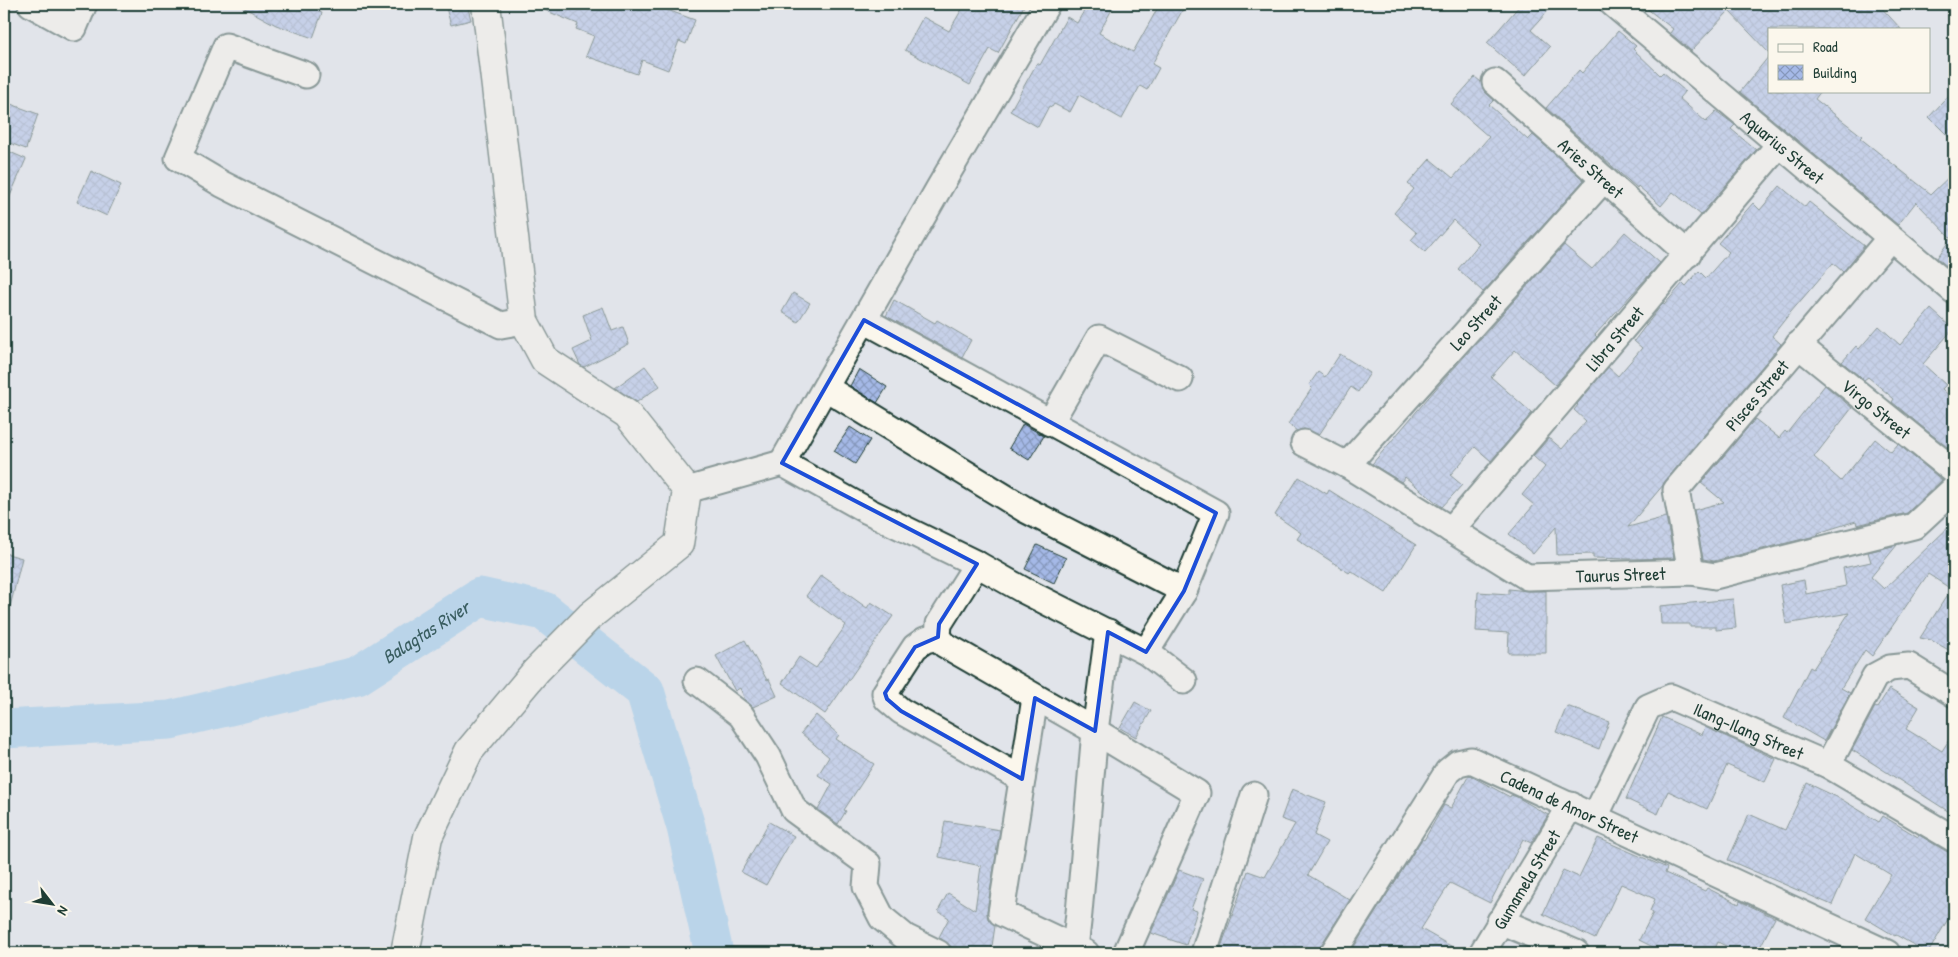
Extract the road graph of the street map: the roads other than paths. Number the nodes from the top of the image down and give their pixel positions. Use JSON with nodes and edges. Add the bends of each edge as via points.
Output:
{"nodes":[{"id":1,"x":31,"y":4,"type":"edge"},
{"id":2,"x":84,"y":4,"type":"edge"},
{"id":3,"x":486,"y":4,"type":"edge"},
{"id":4,"x":1047,"y":4,"type":"edge"},
{"id":5,"x":1613,"y":4,"type":"edge"},
{"id":6,"x":306,"y":75,"type":"dead end"},
{"id":7,"x":1494,"y":82,"type":"dead end"},
{"id":8,"x":1779,"y":145,"type":"junction"},
{"id":9,"x":1604,"y":179,"type":"junction"},
{"id":10,"x":1890,"y":238,"type":"junction"},
{"id":11,"x":1688,"y":254,"type":"junction"},
{"id":12,"x":1954,"y":291,"type":"edge"},
{"id":13,"x":864,"y":320,"type":"junction"},
{"id":14,"x":524,"y":321,"type":"junction"},
{"id":15,"x":1798,"y":345,"type":"junction"},
{"id":16,"x":1180,"y":379,"type":"dead end"},
{"id":17,"x":826,"y":388,"type":"junction"},
{"id":18,"x":1050,"y":423,"type":"junction"},
{"id":19,"x":1304,"y":443,"type":"dead end"},
{"id":20,"x":782,"y":463,"type":"junction"},
{"id":21,"x":1347,"y":465,"type":"junction"},
{"id":22,"x":1954,"y":472,"type":"edge"},
{"id":23,"x":1954,"y":489,"type":"edge"},
{"id":24,"x":687,"y":490,"type":"junction"},
{"id":25,"x":1451,"y":530,"type":"junction"},
{"id":26,"x":977,"y":564,"type":"junction"},
{"id":27,"x":1691,"y":572,"type":"junction"},
{"id":28,"x":1184,"y":591,"type":"junction"},
{"id":29,"x":1108,"y":632,"type":"junction"},
{"id":30,"x":938,"y":637,"type":"junction"},
{"id":31,"x":1146,"y":652,"type":"junction"},
{"id":32,"x":697,"y":681,"type":"dead end"},
{"id":33,"x":1184,"y":681,"type":"dead end"},
{"id":34,"x":1954,"y":694,"type":"edge"},
{"id":35,"x":1035,"y":698,"type":"junction"},
{"id":36,"x":1096,"y":731,"type":"junction"},
{"id":37,"x":1828,"y":765,"type":"junction"},
{"id":38,"x":1022,"y":779,"type":"junction"},
{"id":39,"x":1254,"y":795,"type":"dead end"},
{"id":40,"x":1571,"y":805,"type":"junction"},
{"id":41,"x":1595,"y":817,"type":"junction"},
{"id":42,"x":1954,"y":838,"type":"edge"},
{"id":43,"x":1500,"y":921,"type":"junction"},
{"id":44,"x":1080,"y":951,"type":"edge"},
{"id":45,"x":405,"y":953,"type":"edge"},
{"id":46,"x":938,"y":953,"type":"edge"},
{"id":47,"x":1126,"y":953,"type":"edge"},
{"id":48,"x":1204,"y":953,"type":"edge"},
{"id":49,"x":1334,"y":953,"type":"edge"},
{"id":50,"x":1482,"y":953,"type":"edge"},
{"id":51,"x":1576,"y":953,"type":"edge"},
{"id":52,"x":1887,"y":953,"type":"edge"}],
"edges":[{"from":1,"to":2,"type":"street","via":[[74,28]]},
{"from":3,"to":14,"type":"street"},
{"from":4,"to":13,"type":"street"},
{"from":5,"to":8,"type":"street","name":"Aquarius Street"},
{"from":6,"to":14,"type":"street","via":[[226,46],[178,158],[222,184],[501,325]]},
{"from":7,"to":9,"type":"street","name":"Aries Street"},
{"from":8,"to":10,"type":"street","name":"Aquarius Street"},
{"from":8,"to":11,"type":"street","name":"Libra Street"},
{"from":9,"to":11,"type":"street","name":"Aries Street"},
{"from":9,"to":21,"type":"street","name":"Leo Street"},
{"from":10,"to":12,"type":"street","name":"Aquarius Street"},
{"from":10,"to":15,"type":"street","name":"Pisces Street"},
{"from":11,"to":25,"type":"street","name":"Libra Street"},
{"from":13,"to":17,"type":"street"},
{"from":13,"to":18,"type":"street"},
{"from":14,"to":24,"type":"street","via":[[545,360],[627,414]]},
{"from":15,"to":22,"type":"street","name":"Virgo Street"},
{"from":15,"to":27,"type":"street","name":"Pisces Street","via":[[1676,490]]},
{"from":16,"to":18,"type":"street","via":[[1099,338]]},
{"from":17,"to":20,"type":"street"},
{"from":17,"to":28,"type":"street","via":[[1026,510]]},
{"from":18,"to":28,"type":"street","via":[[1216,513]]},
{"from":19,"to":21,"type":"street","name":"Taurus Street"},
{"from":20,"to":24,"type":"street"},
{"from":20,"to":26,"type":"street","via":[[868,511]]},
{"from":21,"to":25,"type":"street","name":"Taurus Street"},
{"from":23,"to":27,"type":"street","name":"Taurus Street","via":[[1914,526],[1716,576]]},
{"from":24,"to":45,"type":"street","via":[[679,544],[590,616],[536,671],[469,751],[428,837]]},
{"from":25,"to":27,"type":"street","name":"Taurus Street","via":[[1527,576]]},
{"from":26,"to":29,"type":"street"},
{"from":26,"to":30,"type":"street","via":[[939,624]]},
{"from":28,"to":31,"type":"street"},
{"from":29,"to":31,"type":"street"},
{"from":29,"to":36,"type":"street"},
{"from":30,"to":35,"type":"street","via":[[945,645]]},
{"from":30,"to":38,"type":"street","via":[[915,647],[885,692],[886,699],[901,711]]},
{"from":31,"to":33,"type":"street"},
{"from":32,"to":46,"type":"street","via":[[741,715],[768,756],[794,810],[868,864],[866,887],[882,918],[905,937]]},
{"from":34,"to":37,"type":"street","via":[[1909,666],[1890,668],[1875,676]]},
{"from":35,"to":36,"type":"street"},
{"from":35,"to":38,"type":"street"},
{"from":36,"to":44,"type":"street","via":[[1079,913]]},
{"from":36,"to":47,"type":"street","via":[[1197,793]]},
{"from":37,"to":41,"type":"street","name":"Ilang-Ilang Street","via":[[1671,697],[1648,707]]},
{"from":37,"to":42,"type":"street","name":"Ilang-Ilang Street"},
{"from":38,"to":44,"type":"street","via":[[1001,913]]},
{"from":39,"to":48,"type":"street"},
{"from":40,"to":41,"type":"street","name":"Cadena de Amor Street"},
{"from":40,"to":43,"type":"street","name":"Gumamela Street"},
{"from":40,"to":49,"type":"street","name":"Cadena de Amor Street","via":[[1471,760],[1458,763],[1448,770]]},
{"from":41,"to":52,"type":"street","name":"Cadena de Amor Street"},
{"from":43,"to":50,"type":"street","name":"Gumamela Street"},
{"from":43,"to":51,"type":"street"}]}
